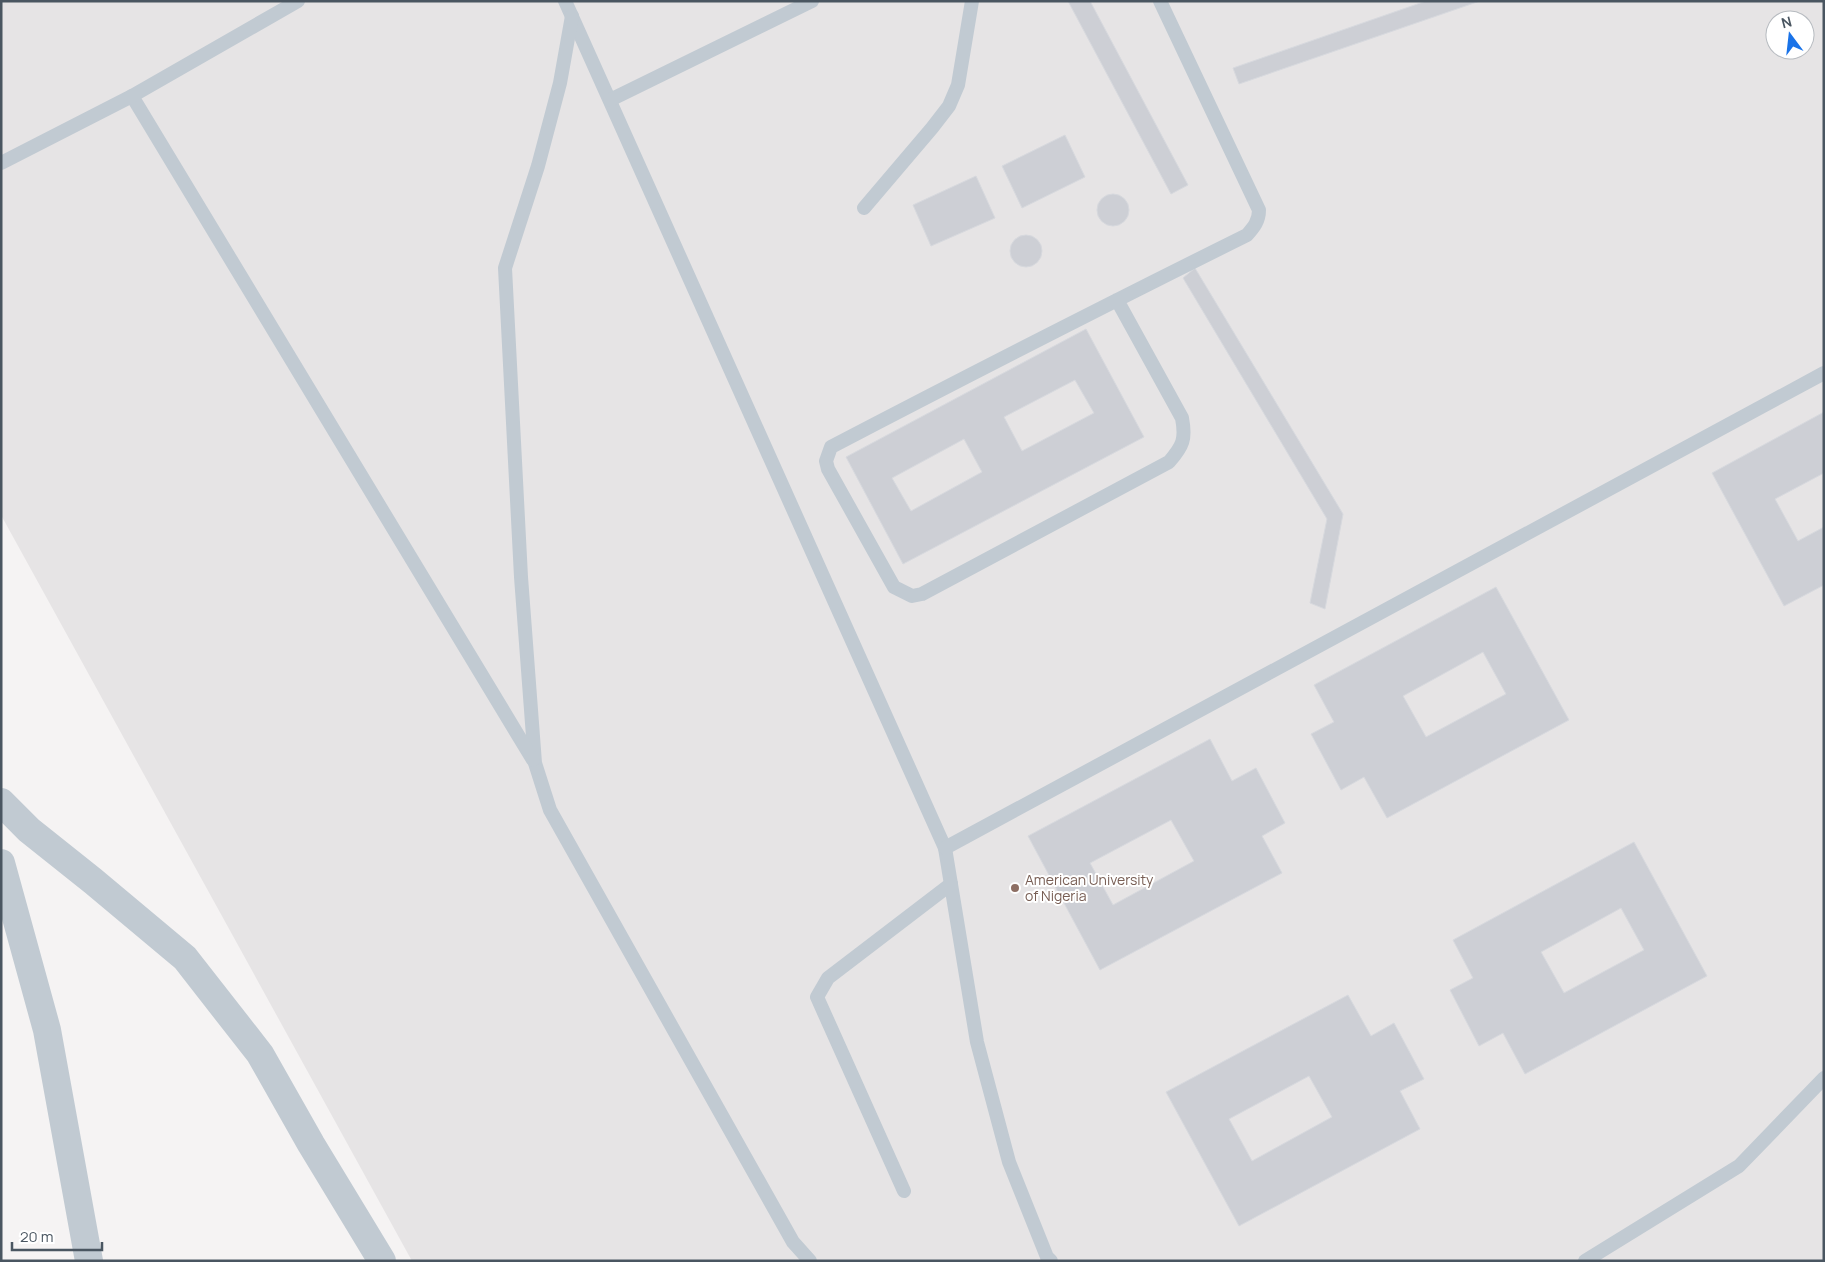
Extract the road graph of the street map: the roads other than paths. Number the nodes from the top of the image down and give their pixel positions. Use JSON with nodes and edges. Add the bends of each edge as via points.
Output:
{"nodes":[{"id":1,"x":298,"y":1,"type":"edge"},
{"id":2,"x":565,"y":1,"type":"edge"},
{"id":3,"x":812,"y":1,"type":"edge"},
{"id":4,"x":972,"y":1,"type":"edge"},
{"id":5,"x":1160,"y":1,"type":"edge"},
{"id":6,"x":572,"y":16,"type":"junction"},
{"id":7,"x":132,"y":96,"type":"junction"},
{"id":8,"x":610,"y":100,"type":"junction"},
{"id":9,"x":1,"y":163,"type":"edge"},
{"id":10,"x":864,"y":208,"type":"dead end"},
{"id":11,"x":1117,"y":300,"type":"junction"},
{"id":12,"x":1824,"y":373,"type":"edge"},
{"id":13,"x":535,"y":762,"type":"junction"},
{"id":14,"x":1,"y":802,"type":"edge"},
{"id":15,"x":945,"y":848,"type":"junction"},
{"id":16,"x":1,"y":863,"type":"edge"},
{"id":17,"x":951,"y":884,"type":"junction"},
{"id":18,"x":1824,"y":1078,"type":"edge"},
{"id":19,"x":904,"y":1191,"type":"dead end"},
{"id":20,"x":1046,"y":1259,"type":"edge"},
{"id":21,"x":89,"y":1261,"type":"edge"},
{"id":22,"x":382,"y":1261,"type":"edge"},
{"id":23,"x":810,"y":1261,"type":"edge"},
{"id":24,"x":1585,"y":1261,"type":"edge"}],
"edges":[{"from":1,"to":7,"type":"lane"},
{"from":2,"to":6,"type":"lane"},
{"from":3,"to":8,"type":"lane"},
{"from":4,"to":10,"type":"lane","via":[[958,85],[949,106]]},
{"from":5,"to":11,"type":"lane","via":[[1259,210],[1259,218],[1247,235]]},
{"from":6,"to":8,"type":"lane"},
{"from":6,"to":13,"type":"lane","via":[[560,83],[504,268]]},
{"from":7,"to":9,"type":"lane"},
{"from":7,"to":13,"type":"lane"},
{"from":8,"to":15,"type":"lane"},
{"from":11,"to":11,"type":"lane","via":[[831,447],[826,460],[828,469],[894,588],[912,596],[922,594],[1169,462],[1177,454],[1185,432],[1182,418]]},
{"from":12,"to":15,"type":"lane"},
{"from":13,"to":23,"type":"lane","via":[[550,810],[793,1242]]},
{"from":14,"to":22,"type":"street","via":[[29,830],[185,958],[260,1054]]},
{"from":15,"to":17,"type":"lane"},
{"from":16,"to":21,"type":"street","via":[[47,1030]]},
{"from":17,"to":19,"type":"lane","via":[[828,978],[817,997]]},
{"from":17,"to":20,"type":"lane","via":[[977,1042],[1009,1162]]},
{"from":18,"to":24,"type":"lane","via":[[1739,1166]]}]}
